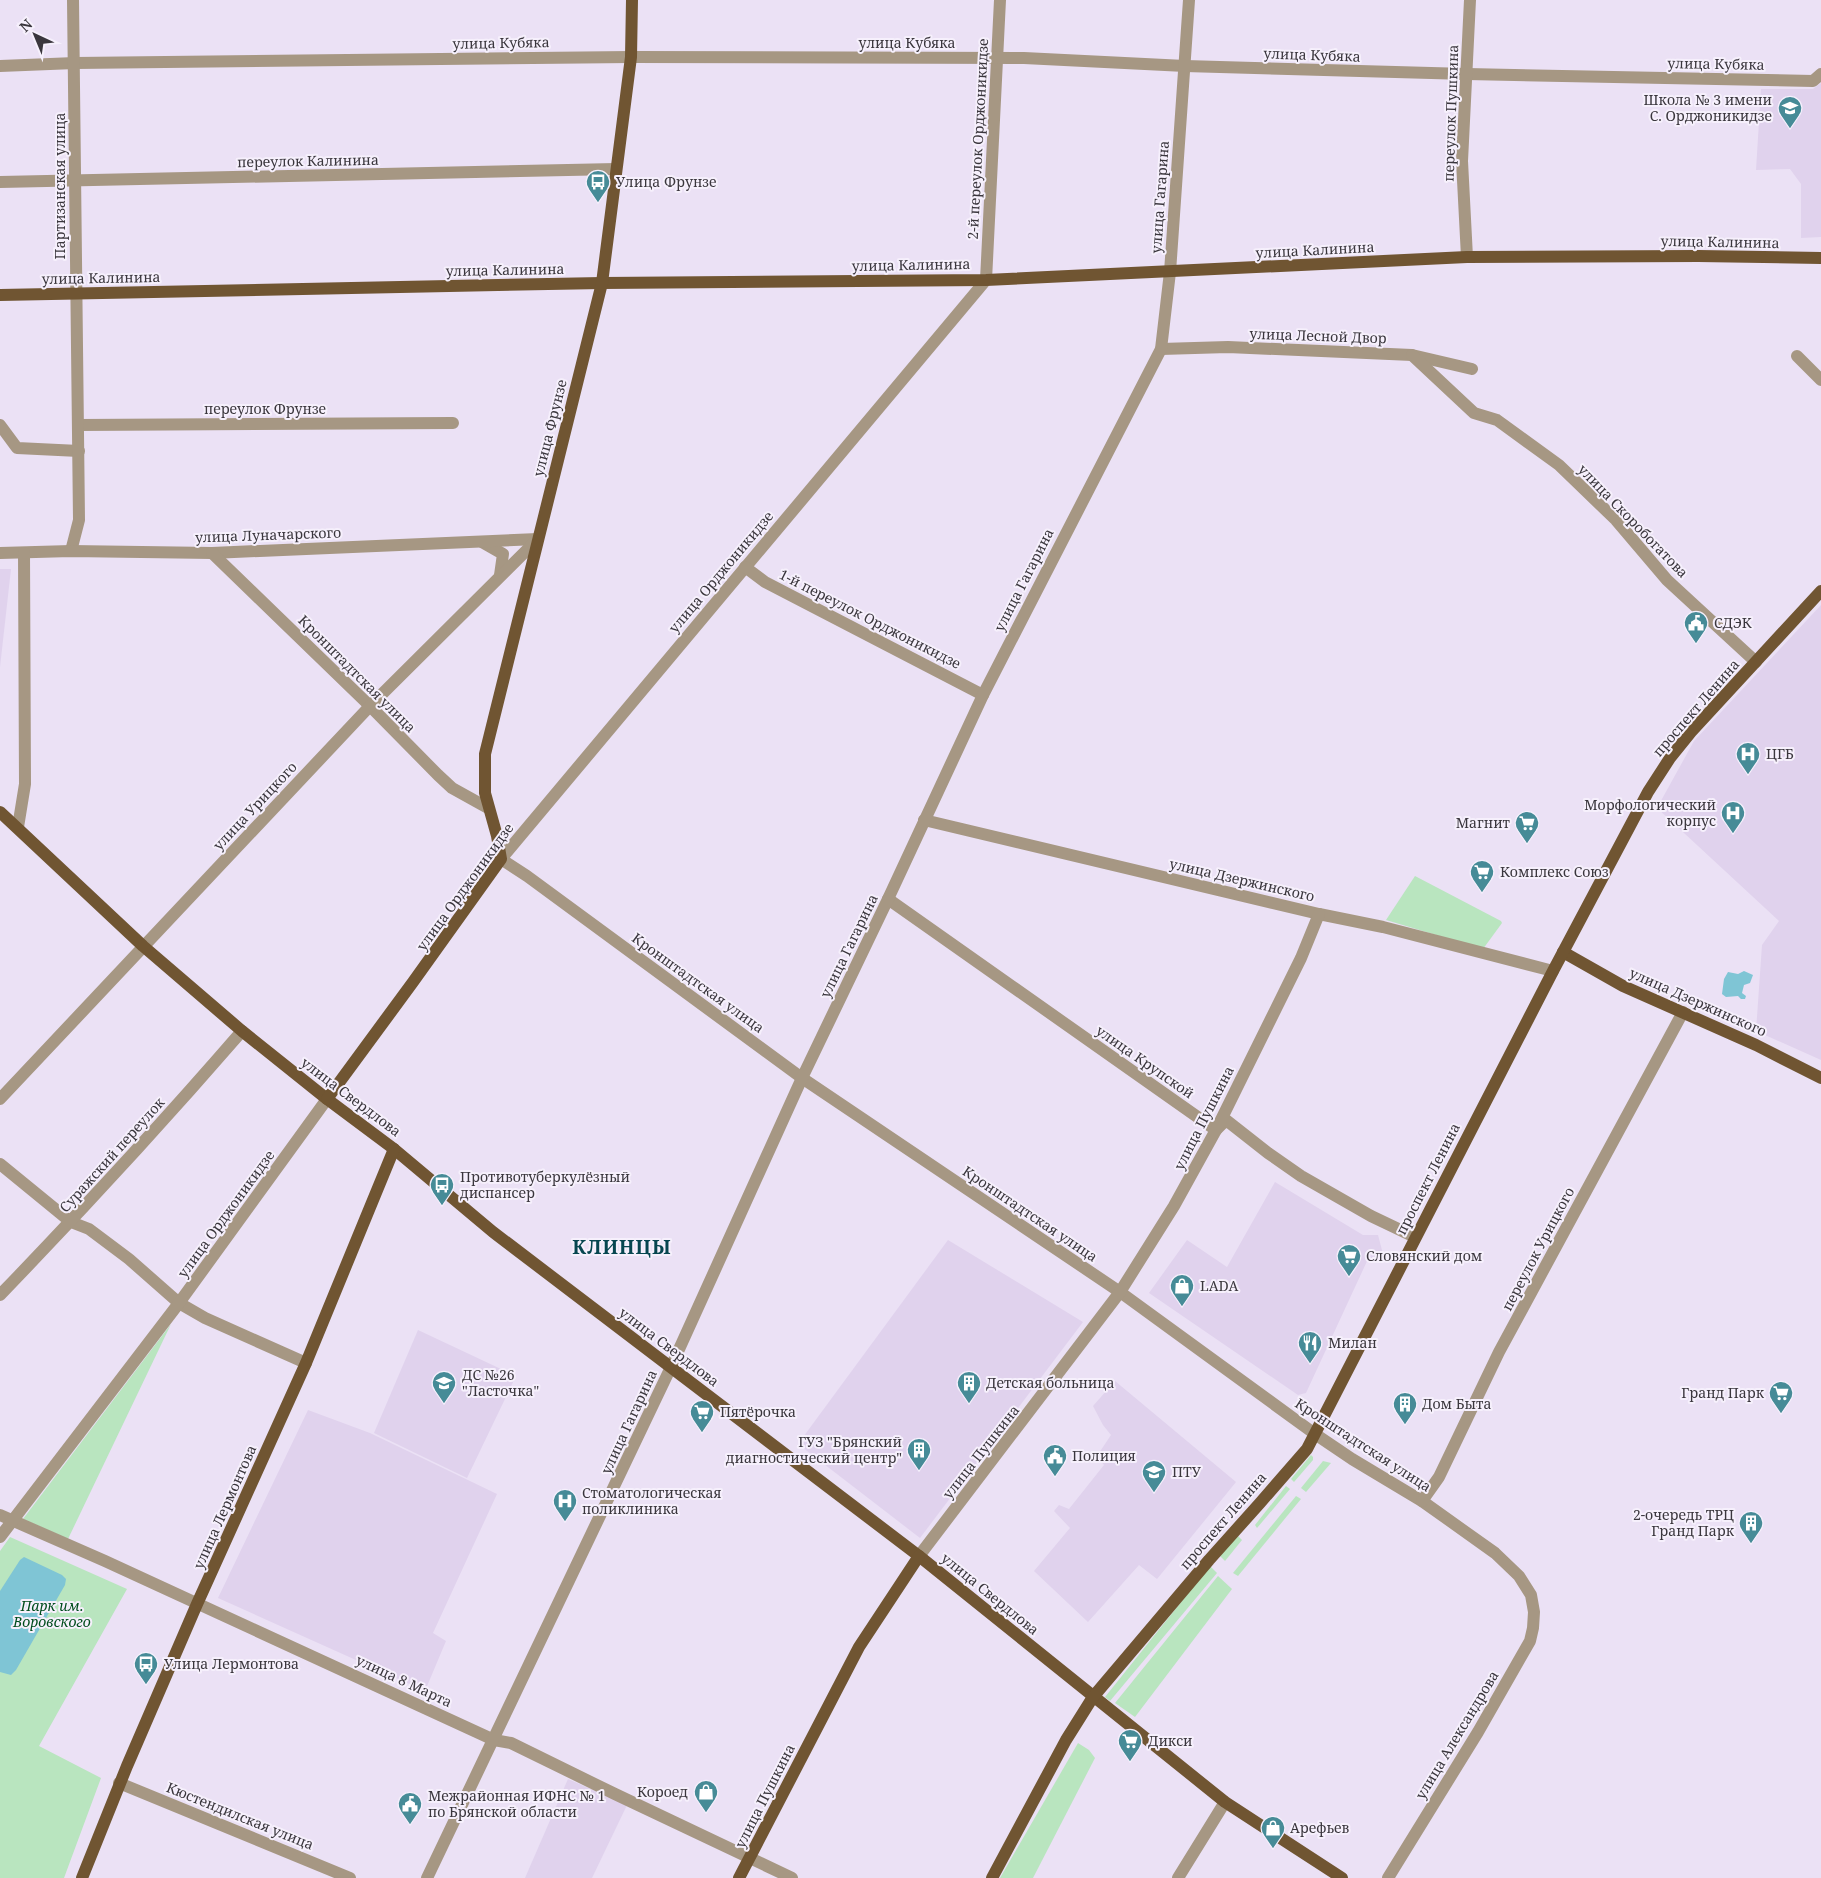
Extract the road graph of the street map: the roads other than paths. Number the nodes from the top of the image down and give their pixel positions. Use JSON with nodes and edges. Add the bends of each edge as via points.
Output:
{"nodes":[{"id":1,"x":73,"y":0,"type":"edge"},
{"id":2,"x":632,"y":0,"type":"edge"},
{"id":3,"x":1000,"y":0,"type":"edge"},
{"id":4,"x":1189,"y":0,"type":"edge"},
{"id":5,"x":1470,"y":0,"type":"edge"},
{"id":6,"x":631,"y":56,"type":"junction"},
{"id":7,"x":997,"y":59,"type":"junction"},
{"id":8,"x":75,"y":63,"type":"junction"},
{"id":9,"x":0,"y":66,"type":"edge"},
{"id":10,"x":1185,"y":66,"type":"junction"},
{"id":11,"x":1467,"y":74,"type":"junction"},
{"id":12,"x":1817,"y":77,"type":"edge"},
{"id":13,"x":616,"y":169,"type":"junction"},
{"id":14,"x":74,"y":181,"type":"junction"},
{"id":15,"x":0,"y":182,"type":"edge"},
{"id":16,"x":1467,"y":257,"type":"junction"},
{"id":17,"x":1821,"y":258,"type":"edge"},
{"id":18,"x":1170,"y":272,"type":"junction"},
{"id":19,"x":986,"y":280,"type":"junction"},
{"id":20,"x":602,"y":283,"type":"junction"},
{"id":21,"x":76,"y":294,"type":"junction"},
{"id":22,"x":0,"y":295,"type":"edge"},
{"id":23,"x":1161,"y":349,"type":"junction"},
{"id":24,"x":1412,"y":355,"type":"junction"},
{"id":25,"x":1797,"y":356,"type":"dead end"},
{"id":26,"x":1472,"y":369,"type":"dead end"},
{"id":27,"x":1821,"y":380,"type":"edge"},
{"id":28,"x":453,"y":423,"type":"dead end"},
{"id":29,"x":78,"y":425,"type":"junction"},
{"id":30,"x":0,"y":426,"type":"edge"},
{"id":31,"x":78,"y":451,"type":"junction"},
{"id":32,"x":538,"y":539,"type":"junction"},
{"id":33,"x":482,"y":542,"type":"junction"},
{"id":34,"x":71,"y":551,"type":"junction"},
{"id":35,"x":24,"y":552,"type":"junction"},
{"id":36,"x":0,"y":553,"type":"edge"},
{"id":37,"x":212,"y":553,"type":"junction"},
{"id":38,"x":745,"y":567,"type":"junction"},
{"id":39,"x":500,"y":575,"type":"junction"},
{"id":40,"x":1821,"y":591,"type":"edge"},
{"id":41,"x":1756,"y":662,"type":"junction"},
{"id":42,"x":983,"y":694,"type":"junction"},
{"id":43,"x":370,"y":706,"type":"junction"},
{"id":44,"x":488,"y":808,"type":"junction"},
{"id":45,"x":0,"y":812,"type":"edge"},
{"id":46,"x":924,"y":820,"type":"junction"},
{"id":47,"x":18,"y":827,"type":"junction"},
{"id":48,"x":501,"y":859,"type":"junction"},
{"id":49,"x":888,"y":899,"type":"junction"},
{"id":50,"x":1319,"y":914,"type":"junction"},
{"id":51,"x":143,"y":946,"type":"junction"},
{"id":52,"x":1563,"y":952,"type":"junction"},
{"id":53,"x":1553,"y":971,"type":"junction"},
{"id":54,"x":1683,"y":1012,"type":"junction"},
{"id":55,"x":242,"y":1030,"type":"junction"},
{"id":56,"x":802,"y":1078,"type":"junction"},
{"id":57,"x":1821,"y":1078,"type":"edge"},
{"id":58,"x":0,"y":1099,"type":"edge"},
{"id":59,"x":327,"y":1099,"type":"junction"},
{"id":60,"x":1216,"y":1130,"type":"junction"},
{"id":61,"x":394,"y":1149,"type":"junction"},
{"id":62,"x":0,"y":1164,"type":"edge"},
{"id":63,"x":71,"y":1222,"type":"junction"},
{"id":64,"x":1415,"y":1237,"type":"junction"},
{"id":65,"x":1120,"y":1292,"type":"junction"},
{"id":66,"x":0,"y":1295,"type":"edge"},
{"id":67,"x":179,"y":1303,"type":"junction"},
{"id":68,"x":306,"y":1363,"type":"junction"},
{"id":69,"x":671,"y":1367,"type":"junction"},
{"id":70,"x":1315,"y":1434,"type":"junction"},
{"id":71,"x":1422,"y":1501,"type":"junction"},
{"id":72,"x":0,"y":1516,"type":"edge"},
{"id":73,"x":13,"y":1520,"type":"junction"},
{"id":74,"x":0,"y":1537,"type":"edge"},
{"id":75,"x":919,"y":1556,"type":"junction"},
{"id":76,"x":1533,"y":1602,"type":"joint"},
{"id":77,"x":197,"y":1604,"type":"junction"},
{"id":78,"x":1093,"y":1697,"type":"junction"},
{"id":79,"x":494,"y":1740,"type":"junction"},
{"id":80,"x":119,"y":1783,"type":"junction"},
{"id":81,"x":1225,"y":1802,"type":"junction"},
{"id":82,"x":750,"y":1858,"type":"junction"},
{"id":83,"x":82,"y":1878,"type":"edge"},
{"id":84,"x":350,"y":1878,"type":"edge"},
{"id":85,"x":427,"y":1878,"type":"edge"},
{"id":86,"x":740,"y":1878,"type":"edge"},
{"id":87,"x":792,"y":1878,"type":"edge"},
{"id":88,"x":992,"y":1878,"type":"edge"},
{"id":89,"x":1178,"y":1878,"type":"edge"},
{"id":90,"x":1342,"y":1878,"type":"edge"},
{"id":91,"x":1388,"y":1878,"type":"edge"}],
"edges":[{"from":1,"to":8,"type":"street","name":"Партизанская улица"},
{"from":2,"to":6,"type":"main road","name":"улица Фрунзе"},
{"from":3,"to":7,"type":"street","name":"2-й переулок Орджоникидзе"},
{"from":4,"to":10,"type":"street","name":"улица Гагарина"},
{"from":5,"to":11,"type":"street","name":"переулок Пушкина"},
{"from":6,"to":7,"type":"street","name":"улица Кубяка"},
{"from":6,"to":8,"type":"street","name":"улица Кубяка"},
{"from":6,"to":13,"type":"main road","name":"улица Фрунзе"},
{"from":7,"to":10,"type":"street","name":"улица Кубяка"},
{"from":7,"to":19,"type":"street","name":"2-й переулок Орджоникидзе"},
{"from":8,"to":9,"type":"street","name":"улица Кубяка"},
{"from":8,"to":14,"type":"street","name":"Партизанская улица"},
{"from":10,"to":11,"type":"street","name":"улица Кубяка"},
{"from":10,"to":18,"type":"street","name":"улица Гагарина"},
{"from":11,"to":12,"type":"street","name":"улица Кубяка"},
{"from":11,"to":16,"type":"street","name":"переулок Пушкина","via":[[1462,161]]},
{"from":13,"to":14,"type":"street","name":"переулок Калинина"},
{"from":13,"to":20,"type":"main road","name":"улица Фрунзе"},
{"from":14,"to":15,"type":"street","name":"переулок Калинина"},
{"from":14,"to":21,"type":"street","name":"Партизанская улица"},
{"from":16,"to":17,"type":"main road","name":"улица Калинина"},
{"from":16,"to":18,"type":"main road","name":"улица Калинина"},
{"from":18,"to":19,"type":"main road","name":"улица Калинина"},
{"from":18,"to":23,"type":"street","name":"улица Гагарина"},
{"from":19,"to":20,"type":"main road","name":"улица Калинина"},
{"from":19,"to":38,"type":"street","name":"улица Орджоникидзе"},
{"from":20,"to":21,"type":"main road","name":"улица Калинина"},
{"from":20,"to":32,"type":"main road","name":"улица Фрунзе"},
{"from":21,"to":22,"type":"main road","name":"улица Калинина"},
{"from":21,"to":29,"type":"street","name":"Партизанская улица"},
{"from":23,"to":24,"type":"street","name":"улица Лесной Двор","via":[[1228,347]]},
{"from":23,"to":42,"type":"street","name":"улица Гагарина"},
{"from":24,"to":26,"type":"street","name":"улица Лесной Двор"},
{"from":24,"to":41,"type":"street","name":"улица Скоробогатова","via":[[1474,413],[1497,420],[1559,465],[1616,520],[1667,580]]},
{"from":25,"to":27,"type":"street"},
{"from":28,"to":29,"type":"street","name":"переулок Фрунзе"},
{"from":29,"to":31,"type":"street","name":"Партизанская улица"},
{"from":30,"to":31,"type":"street","via":[[17,448]]},
{"from":31,"to":34,"type":"street","name":"Партизанская улица","via":[[79,520]]},
{"from":32,"to":33,"type":"street","name":"улица Луначарского"},
{"from":32,"to":39,"type":"street","name":"улица Урицкого"},
{"from":32,"to":44,"type":"main road","name":"улица Фрунзе","via":[[486,754]]},
{"from":33,"to":37,"type":"street","name":"улица Луначарского"},
{"from":33,"to":39,"type":"street","via":[[504,554]]},
{"from":34,"to":35,"type":"street","name":"улица Луначарского"},
{"from":34,"to":37,"type":"street","name":"улица Луначарского"},
{"from":35,"to":36,"type":"street","name":"улица Луначарского"},
{"from":35,"to":47,"type":"street","via":[[25,784]]},
{"from":37,"to":43,"type":"street","name":"Кронштадтская улица"},
{"from":38,"to":42,"type":"street","name":"1-й переулок Орджоникидзе","via":[[765,582]]},
{"from":38,"to":48,"type":"street","name":"улица Орджоникидзе"},
{"from":39,"to":43,"type":"street","name":"улица Урицкого"},
{"from":40,"to":41,"type":"main road","name":"проспект Ленина"},
{"from":41,"to":52,"type":"main road","name":"проспект Ленина","via":[[1670,758],[1636,813]]},
{"from":42,"to":46,"type":"street","name":"улица Гагарина"},
{"from":43,"to":44,"type":"street","name":"Кронштадтская улица","via":[[438,776],[452,788]]},
{"from":43,"to":51,"type":"street","name":"улица Урицкого"},
{"from":44,"to":48,"type":"main road","name":"улица Фрунзе"},
{"from":45,"to":47,"type":"main road","name":"улица Свердлова"},
{"from":46,"to":49,"type":"street","name":"улица Гагарина"},
{"from":46,"to":50,"type":"street","name":"улица Дзержинского"},
{"from":47,"to":51,"type":"main road","name":"улица Свердлова"},
{"from":48,"to":56,"type":"street","name":"Кронштадтская улица"},
{"from":48,"to":59,"type":"main road","name":"улица Орджоникидзе"},
{"from":49,"to":56,"type":"street","name":"улица Гагарина"},
{"from":49,"to":60,"type":"street","name":"улица Крупской"},
{"from":50,"to":53,"type":"street","name":"улица Дзержинского","via":[[1383,927]]},
{"from":50,"to":60,"type":"street","name":"улица Пушкина","via":[[1301,958]]},
{"from":51,"to":55,"type":"main road","name":"улица Свердлова"},
{"from":51,"to":58,"type":"street","name":"улица Урицкого"},
{"from":52,"to":53,"type":"main road","name":"проспект Ленина"},
{"from":52,"to":54,"type":"main road","name":"улица Дзержинского","via":[[1623,986]]},
{"from":53,"to":64,"type":"main road","name":"проспект Ленина"},
{"from":54,"to":57,"type":"main road","name":"улица Дзержинского"},
{"from":54,"to":71,"type":"street","name":"переулок Урицкого","via":[[1499,1352],[1439,1477]]},
{"from":55,"to":59,"type":"main road","name":"улица Свердлова"},
{"from":55,"to":63,"type":"street","name":"Суражский переулок"},
{"from":56,"to":65,"type":"street","name":"Кронштадтская улица"},
{"from":56,"to":69,"type":"street","name":"улица Гагарина"},
{"from":59,"to":61,"type":"main road","name":"улица Свердлова"},
{"from":59,"to":67,"type":"street","name":"улица Орджоникидзе"},
{"from":60,"to":64,"type":"street","via":[[1226,1120],[1301,1176]]},
{"from":60,"to":65,"type":"street","name":"улица Пушкина","via":[[1174,1206]]},
{"from":61,"to":68,"type":"main road","name":"улица Лермонтова"},
{"from":61,"to":69,"type":"main road","name":"улица Свердлова","via":[[493,1232]]},
{"from":62,"to":63,"type":"street"},
{"from":63,"to":66,"type":"street","name":"Суражский переулок"},
{"from":63,"to":67,"type":"street","via":[[89,1230],[129,1259]]},
{"from":64,"to":70,"type":"main road","name":"проспект Ленина"},
{"from":65,"to":70,"type":"street","name":"Кронштадтская улица"},
{"from":65,"to":75,"type":"street","name":"улица Пушкина"},
{"from":67,"to":68,"type":"street"},
{"from":67,"to":73,"type":"street","name":"улица Орджоникидзе"},
{"from":68,"to":77,"type":"main road","name":"улица Лермонтова"},
{"from":69,"to":75,"type":"main road","name":"улица Свердлова"},
{"from":69,"to":79,"type":"street","name":"улица Гагарина"},
{"from":70,"to":71,"type":"street","name":"Кронштадтская улица"},
{"from":70,"to":78,"type":"main road","name":"проспект Ленина","via":[[1301,1455]]},
{"from":71,"to":76,"type":"street","name":"Кронштадтская улица","via":[[1509,1565],[1527,1586]]},
{"from":72,"to":73,"type":"street","name":"улица 8 Марта"},
{"from":73,"to":74,"type":"street","name":"улица Орджоникидзе"},
{"from":73,"to":77,"type":"street","name":"улица 8 Марта"},
{"from":75,"to":78,"type":"main road","name":"улица Свердлова"},
{"from":75,"to":82,"type":"main road","name":"улица Пушкина","via":[[859,1647]]},
{"from":76,"to":91,"type":"street","name":"улица Александрова","via":[[1533,1628],[1525,1652]]},
{"from":77,"to":79,"type":"street","name":"улица 8 Марта"},
{"from":77,"to":80,"type":"main road","name":"улица Лермонтова"},
{"from":78,"to":81,"type":"main road","name":"улица Свердлова"},
{"from":78,"to":88,"type":"main road","name":"проспект Ленина","via":[[1066,1740]]},
{"from":79,"to":82,"type":"street","name":"улица 8 Марта","via":[[511,1743]]},
{"from":79,"to":85,"type":"street","name":"улица Гагарина"},
{"from":80,"to":83,"type":"main road","name":"улица Лермонтова"},
{"from":80,"to":84,"type":"street","name":"Кюстендилская улица"},
{"from":81,"to":89,"type":"street"},
{"from":81,"to":90,"type":"main road","name":"улица Свердлова"},
{"from":82,"to":86,"type":"main road","name":"улица Пушкина"},
{"from":82,"to":87,"type":"street","name":"улица 8 Марта"}]}
